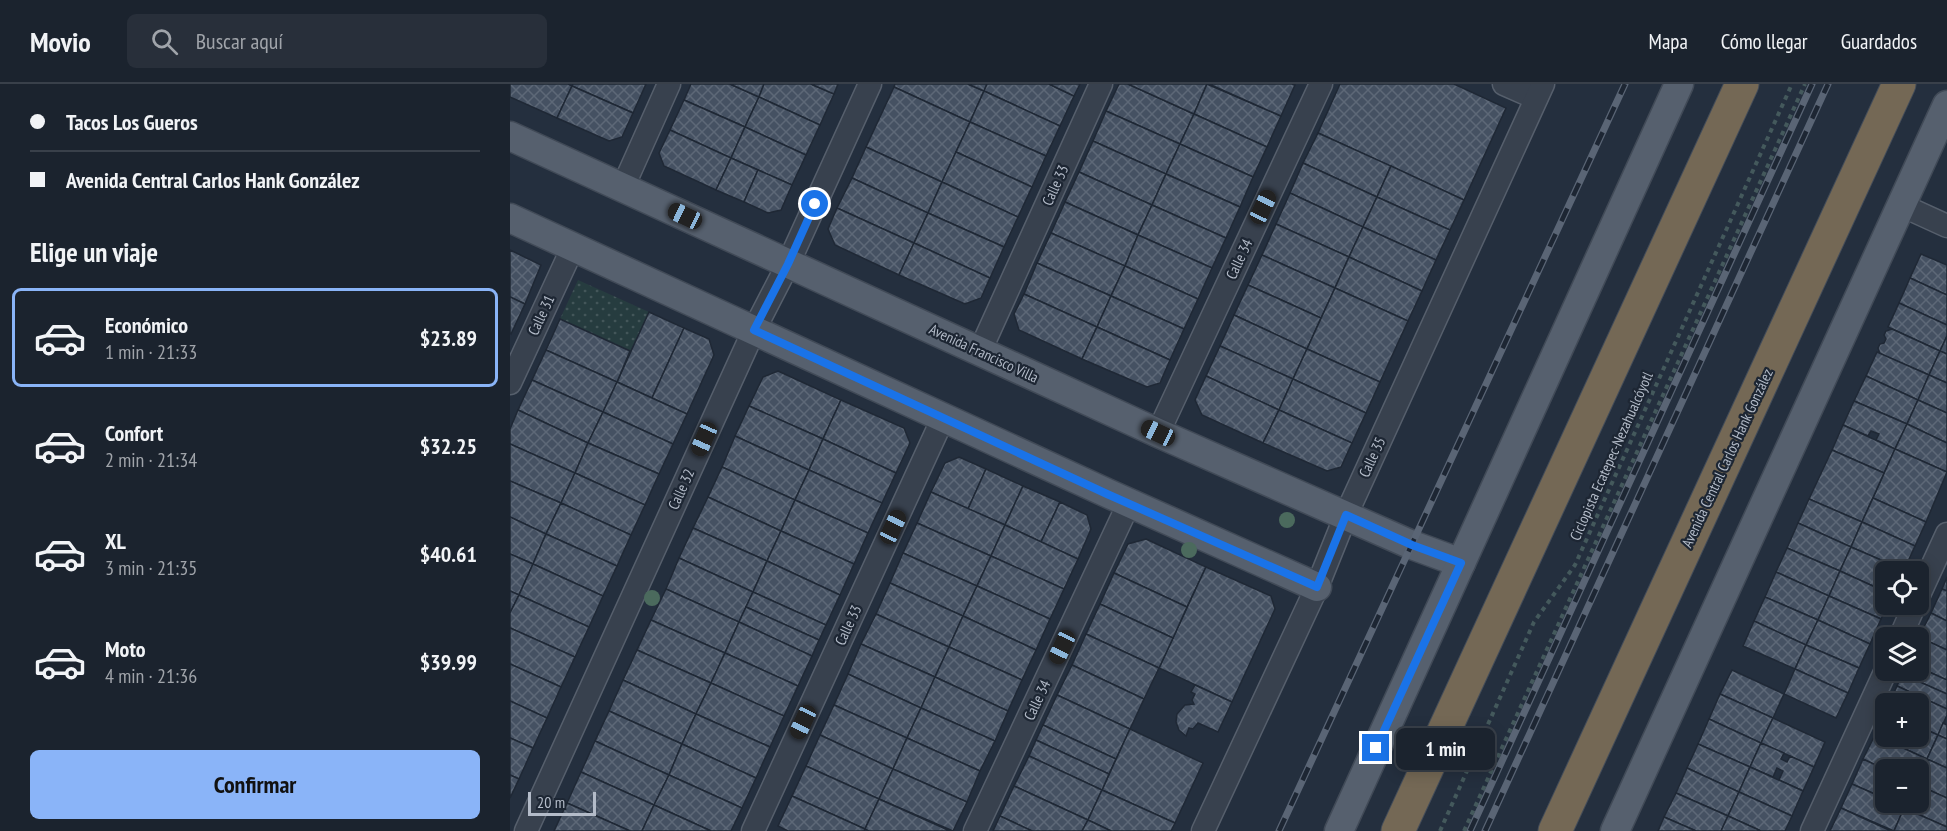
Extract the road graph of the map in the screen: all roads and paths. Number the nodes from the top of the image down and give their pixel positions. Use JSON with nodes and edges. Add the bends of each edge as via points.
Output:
{"nodes":[{"id":1,"x":669,"y":84,"type":"edge"},
{"id":2,"x":870,"y":84,"type":"edge"},
{"id":3,"x":1101,"y":84,"type":"edge"},
{"id":4,"x":1321,"y":84,"type":"edge"},
{"id":5,"x":1504,"y":84,"type":"edge"},
{"id":6,"x":1679,"y":84,"type":"edge"},
{"id":7,"x":1742,"y":84,"type":"edge"},
{"id":8,"x":1792,"y":84,"type":"edge"},
{"id":9,"x":1805,"y":84,"type":"edge"},
{"id":10,"x":1899,"y":84,"type":"edge"},
{"id":11,"x":1540,"y":91,"type":"edge"},
{"id":12,"x":1947,"y":105,"type":"edge"},
{"id":13,"x":510,"y":136,"type":"edge"},
{"id":14,"x":623,"y":187,"type":"junction"},
{"id":15,"x":1901,"y":205,"type":"junction"},
{"id":16,"x":510,"y":218,"type":"edge"},
{"id":17,"x":1947,"y":226,"type":"edge"},
{"id":18,"x":573,"y":247,"type":"junction"},
{"id":19,"x":788,"y":264,"type":"junction"},
{"id":20,"x":754,"y":330,"type":"junction"},
{"id":21,"x":980,"y":351,"type":"junction"},
{"id":22,"x":510,"y":383,"type":"edge"},
{"id":23,"x":943,"y":418,"type":"junction"},
{"id":24,"x":1158,"y":433,"type":"junction"},
{"id":25,"x":1129,"y":503,"type":"junction"},
{"id":26,"x":1346,"y":515,"type":"junction"},
{"id":27,"x":1947,"y":534,"type":"edge"},
{"id":28,"x":1461,"y":563,"type":"junction"},
{"id":29,"x":1929,"y":573,"type":"edge"},
{"id":30,"x":1317,"y":587,"type":"junction"},
{"id":31,"x":1881,"y":681,"type":"edge"},
{"id":32,"x":1399,"y":830,"type":"edge"},
{"id":33,"x":526,"y":831,"type":"edge"},
{"id":34,"x":753,"y":831,"type":"edge"},
{"id":35,"x":975,"y":831,"type":"edge"},
{"id":36,"x":1203,"y":831,"type":"edge"},
{"id":37,"x":1339,"y":831,"type":"edge"},
{"id":38,"x":1440,"y":831,"type":"edge"},
{"id":39,"x":1464,"y":831,"type":"edge"},
{"id":40,"x":1555,"y":831,"type":"edge"},
{"id":41,"x":1615,"y":831,"type":"edge"},
{"id":42,"x":1812,"y":831,"type":"edge"}],
"edges":[{"from":1,"to":14,"type":"street"},
{"from":2,"to":19,"type":"street","name":"Calle 32"},
{"from":3,"to":21,"type":"street","name":"Calle 33"},
{"from":4,"to":24,"type":"street","name":"Calle 34"},
{"from":5,"to":11,"type":"street"},
{"from":6,"to":28,"type":"main road"},
{"from":7,"to":32,"type":"highway"},
{"from":8,"to":38,"type":"path","name":"Ciclopista Ecatepec-Nezahualcóyotl","via":[[1575,565],[1534,622]]},
{"from":9,"to":39,"type":"path"},
{"from":10,"to":40,"type":"highway","name":"Avenida Central Carlos Hank González"},
{"from":11,"to":26,"type":"street","name":"Calle 35"},
{"from":12,"to":15,"type":"main road"},
{"from":13,"to":14,"type":"main road","name":"Avenida Francisco Villa"},
{"from":14,"to":19,"type":"main road","name":"Avenida Francisco Villa"},
{"from":15,"to":17,"type":"street"},
{"from":15,"to":41,"type":"main road"},
{"from":16,"to":18,"type":"main road"},
{"from":18,"to":20,"type":"main road"},
{"from":18,"to":22,"type":"street","name":"Calle 31"},
{"from":19,"to":20,"type":"street","name":"Calle 32"},
{"from":19,"to":21,"type":"main road","name":"Avenida Francisco Villa"},
{"from":20,"to":23,"type":"main road"},
{"from":20,"to":33,"type":"street","name":"Calle 32"},
{"from":21,"to":24,"type":"main road","name":"Avenida Francisco Villa"},
{"from":23,"to":25,"type":"main road"},
{"from":23,"to":34,"type":"street","name":"Calle 33"},
{"from":24,"to":26,"type":"main road","name":"Avenida Francisco Villa"},
{"from":25,"to":30,"type":"main road"},
{"from":25,"to":35,"type":"street","name":"Calle 34"},
{"from":26,"to":28,"type":"main road","name":"Avenida Francisco Villa"},
{"from":26,"to":30,"type":"street","name":"Calle 35"},
{"from":27,"to":29,"type":"street"},
{"from":28,"to":37,"type":"main road"},
{"from":30,"to":36,"type":"street","name":"Calle 35"},
{"from":31,"to":42,"type":"street"}]}
